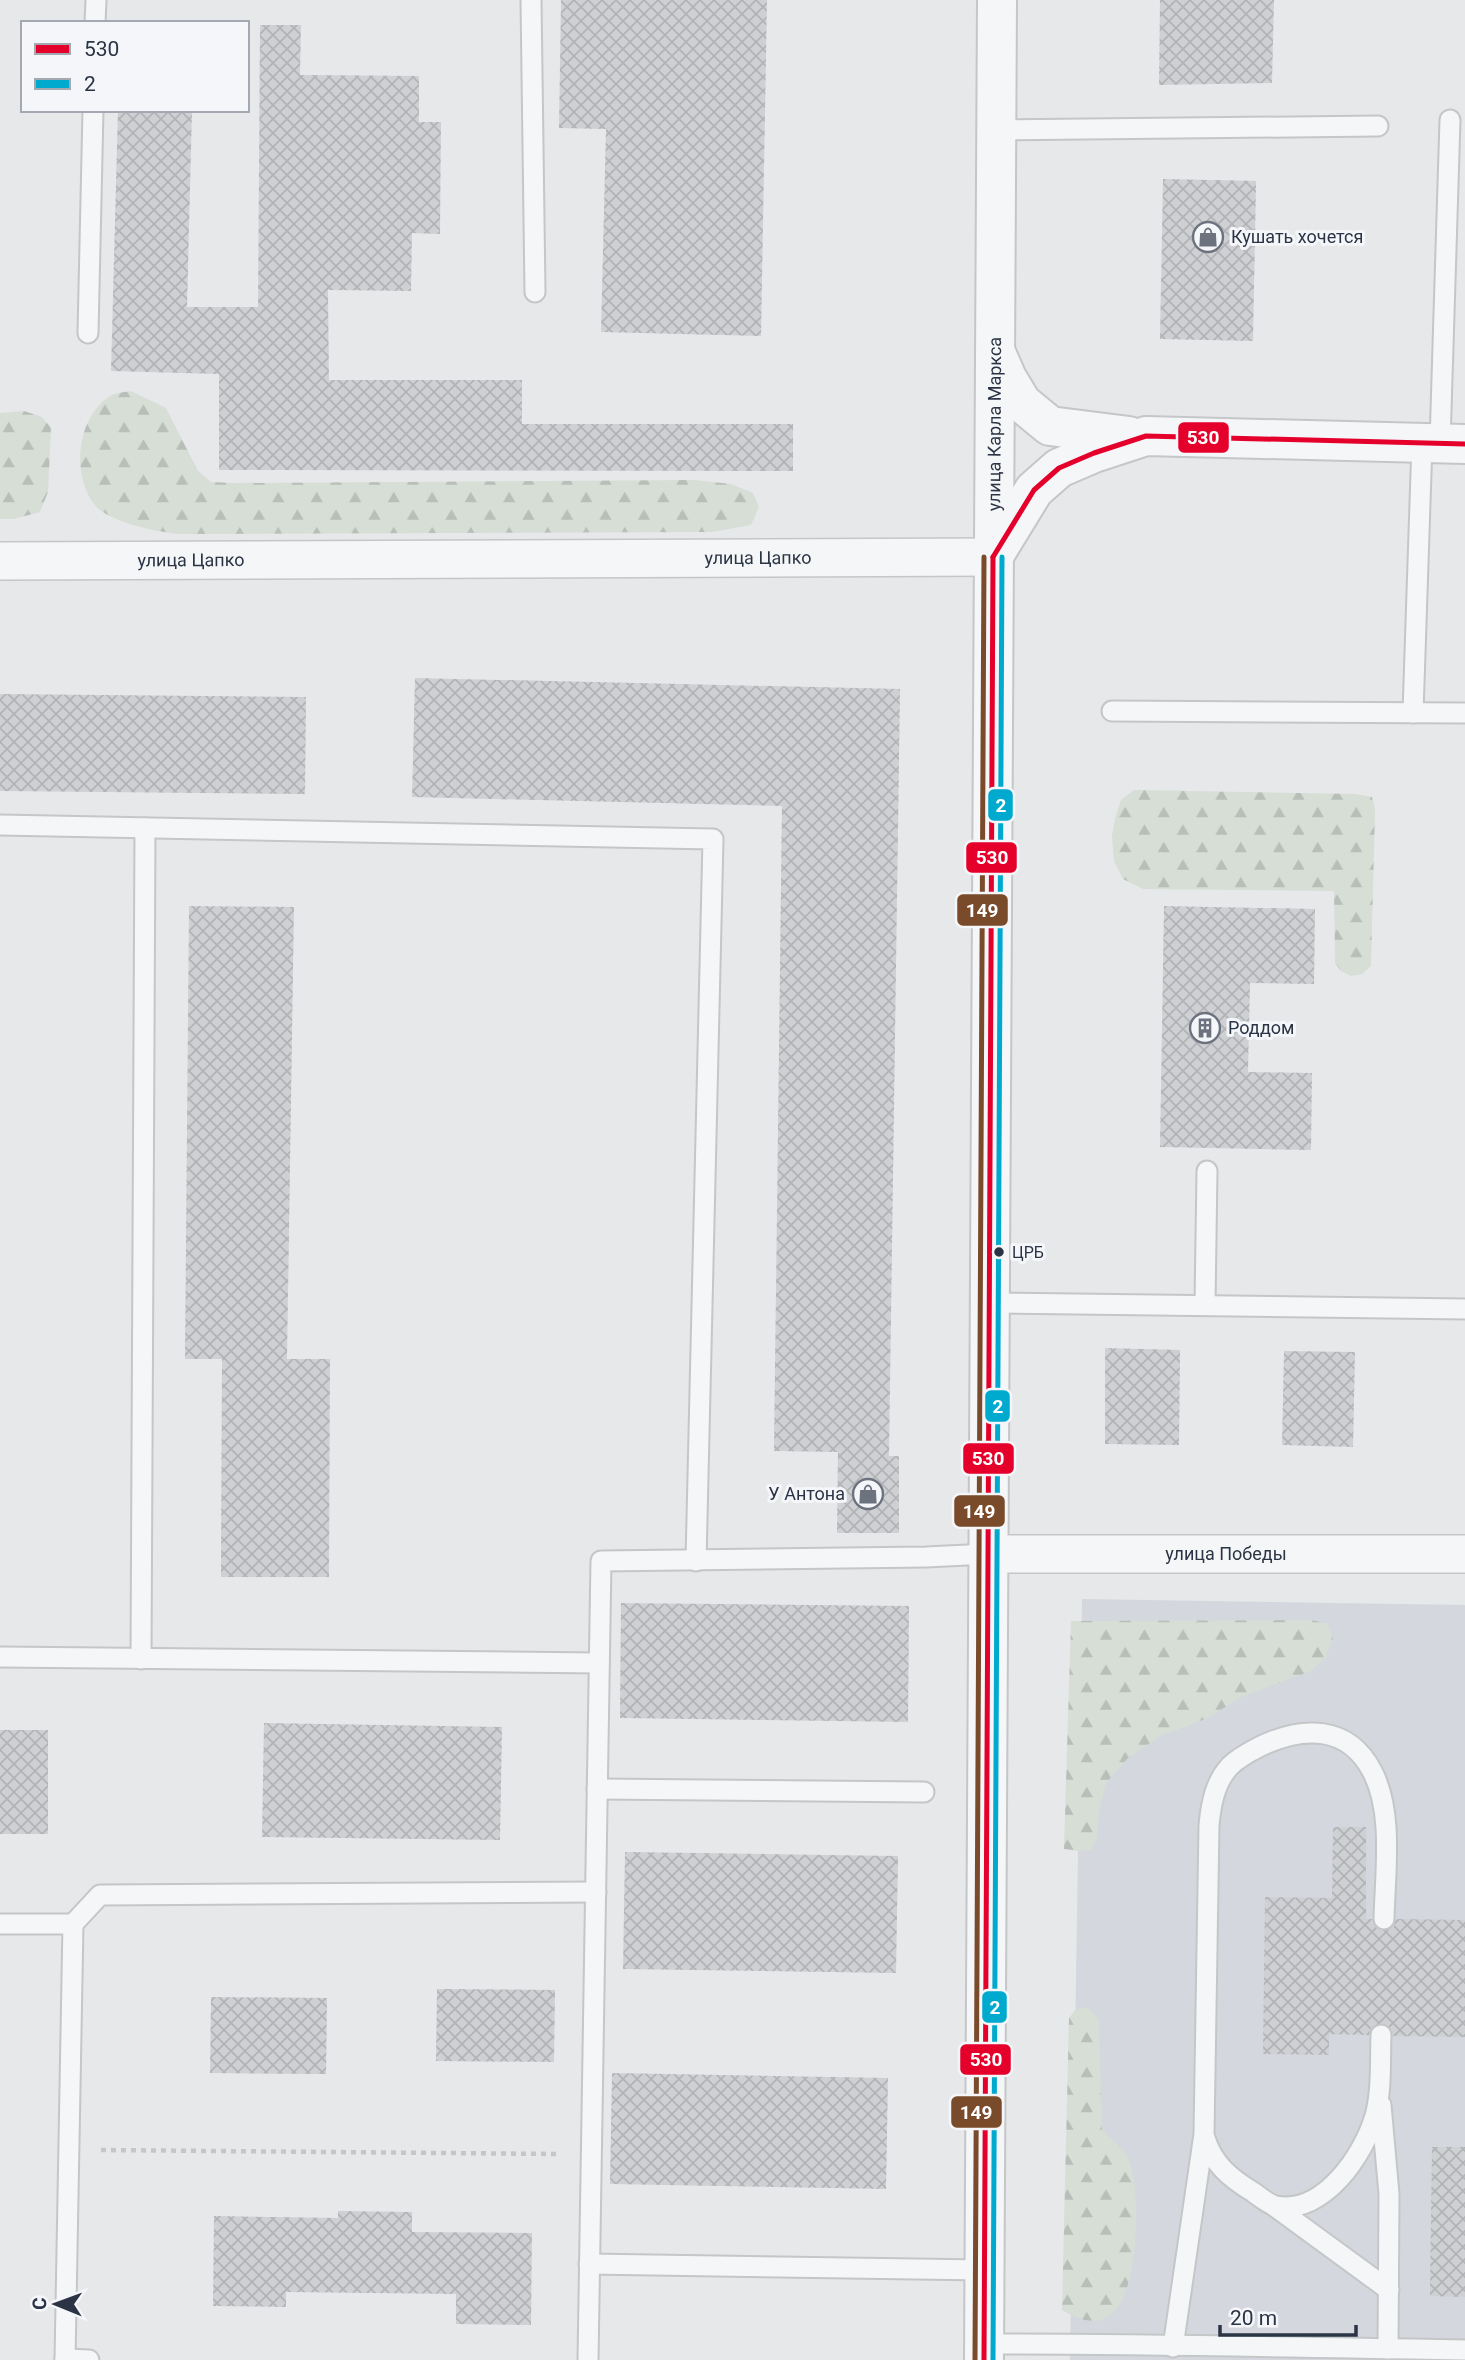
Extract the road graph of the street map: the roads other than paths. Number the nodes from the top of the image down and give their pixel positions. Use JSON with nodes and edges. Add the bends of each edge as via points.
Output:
{"nodes":[{"id":1,"x":96,"y":0,"type":"edge"},
{"id":2,"x":531,"y":0,"type":"edge"},
{"id":3,"x":997,"y":0,"type":"edge"},
{"id":4,"x":95,"y":21,"type":"edge"},
{"id":5,"x":93,"y":112,"type":"edge"},
{"id":6,"x":1450,"y":120,"type":"dead end"},
{"id":7,"x":1378,"y":126,"type":"dead end"},
{"id":8,"x":996,"y":130,"type":"junction"},
{"id":9,"x":535,"y":292,"type":"dead end"},
{"id":10,"x":88,"y":333,"type":"dead end"},
{"id":11,"x":994,"y":347,"type":"junction"},
{"id":12,"x":1146,"y":436,"type":"junction"},
{"id":13,"x":1442,"y":443,"type":"edge"},
{"id":14,"x":993,"y":556,"type":"junction"},
{"id":15,"x":0,"y":561,"type":"edge"},
{"id":16,"x":1112,"y":711,"type":"dead end"},
{"id":17,"x":1413,"y":713,"type":"junction"},
{"id":18,"x":1465,"y":713,"type":"edge"},
{"id":19,"x":0,"y":825,"type":"edge"},
{"id":20,"x":145,"y":828,"type":"junction"},
{"id":21,"x":1207,"y":1171,"type":"dead end"},
{"id":22,"x":989,"y":1303,"type":"junction"},
{"id":23,"x":1205,"y":1305,"type":"junction"},
{"id":24,"x":1465,"y":1309,"type":"edge"},
{"id":25,"x":988,"y":1554,"type":"junction"},
{"id":26,"x":1465,"y":1554,"type":"edge"},
{"id":27,"x":696,"y":1561,"type":"junction"},
{"id":28,"x":0,"y":1657,"type":"edge"},
{"id":29,"x":141,"y":1659,"type":"junction"},
{"id":30,"x":599,"y":1663,"type":"junction"},
{"id":31,"x":597,"y":1789,"type":"junction"},
{"id":32,"x":925,"y":1792,"type":"dead end"},
{"id":33,"x":596,"y":1892,"type":"junction"},
{"id":34,"x":1384,"y":1919,"type":"dead end"},
{"id":35,"x":0,"y":1924,"type":"edge"},
{"id":36,"x":73,"y":1924,"type":"junction"},
{"id":37,"x":1381,"y":2035,"type":"dead end"},
{"id":38,"x":1380,"y":2089,"type":"junction"},
{"id":39,"x":1205,"y":2134,"type":"junction"},
{"id":40,"x":1274,"y":2206,"type":"junction"},
{"id":41,"x":589,"y":2264,"type":"junction"},
{"id":42,"x":984,"y":2270,"type":"junction"},
{"id":43,"x":1389,"y":2290,"type":"junction"},
{"id":44,"x":1173,"y":2347,"type":"junction"},
{"id":45,"x":1388,"y":2349,"type":"junction"},
{"id":46,"x":1465,"y":2350,"type":"edge"},
{"id":47,"x":984,"y":2352,"type":"edge"},
{"id":48,"x":1269,"y":2354,"type":"edge"},
{"id":49,"x":65,"y":2360,"type":"edge"},
{"id":50,"x":89,"y":2360,"type":"edge"},
{"id":51,"x":588,"y":2360,"type":"edge"}],
"edges":[{"from":1,"to":4,"type":"lane"},
{"from":2,"to":9,"type":"lane"},
{"from":3,"to":8,"type":"street","name":"улица Карла Маркса"},
{"from":5,"to":10,"type":"lane"},
{"from":6,"to":13,"type":"lane"},
{"from":7,"to":8,"type":"lane"},
{"from":8,"to":11,"type":"street","name":"улица Карла Маркса"},
{"from":11,"to":12,"type":"street","via":[[1022,403],[1050,426]]},
{"from":11,"to":14,"type":"street","name":"улица Карла Маркса"},
{"from":12,"to":13,"type":"street"},
{"from":12,"to":14,"type":"street","via":[[1059,468],[1034,490]]},
{"from":13,"to":17,"type":"lane"},
{"from":14,"to":15,"type":"street","name":"улица Цапко"},
{"from":14,"to":22,"type":"street","name":"улица Карла Маркса"},
{"from":16,"to":17,"type":"lane"},
{"from":17,"to":18,"type":"lane"},
{"from":19,"to":20,"type":"lane"},
{"from":20,"to":27,"type":"lane","via":[[713,839]]},
{"from":20,"to":29,"type":"lane"},
{"from":21,"to":23,"type":"lane"},
{"from":22,"to":23,"type":"lane"},
{"from":22,"to":25,"type":"street","name":"улица Карла Маркса"},
{"from":23,"to":24,"type":"lane"},
{"from":25,"to":26,"type":"street","name":"улица Победы"},
{"from":25,"to":27,"type":"lane"},
{"from":25,"to":42,"type":"street","name":"улица Карла Маркса"},
{"from":27,"to":30,"type":"lane","via":[[601,1561]]},
{"from":28,"to":29,"type":"lane"},
{"from":29,"to":30,"type":"lane"},
{"from":30,"to":31,"type":"lane"},
{"from":31,"to":32,"type":"lane"},
{"from":31,"to":33,"type":"lane"},
{"from":33,"to":36,"type":"lane","via":[[100,1895]]},
{"from":33,"to":41,"type":"lane"},
{"from":34,"to":39,"type":"lane","via":[[1384,1802],[1363,1756],[1339,1739],[1310,1732],[1270,1742],[1230,1766],[1212,1801],[1209,1825]]},
{"from":35,"to":36,"type":"lane"},
{"from":36,"to":49,"type":"lane"},
{"from":37,"to":38,"type":"lane"},
{"from":38,"to":40,"type":"lane","via":[[1376,2114],[1354,2163],[1328,2190],[1312,2199]]},
{"from":38,"to":43,"type":"lane","via":[[1390,2194]]},
{"from":39,"to":40,"type":"lane","via":[[1210,2154],[1220,2167]]},
{"from":39,"to":44,"type":"lane"},
{"from":40,"to":43,"type":"lane"},
{"from":41,"to":42,"type":"lane"},
{"from":41,"to":51,"type":"lane"},
{"from":42,"to":47,"type":"street","name":"улица Карла Маркса"},
{"from":43,"to":45,"type":"lane"},
{"from":44,"to":47,"type":"lane","via":[[1060,2343]]},
{"from":44,"to":48,"type":"lane"},
{"from":45,"to":46,"type":"lane"},
{"from":45,"to":48,"type":"lane"},
{"from":49,"to":50,"type":"lane"}]}
